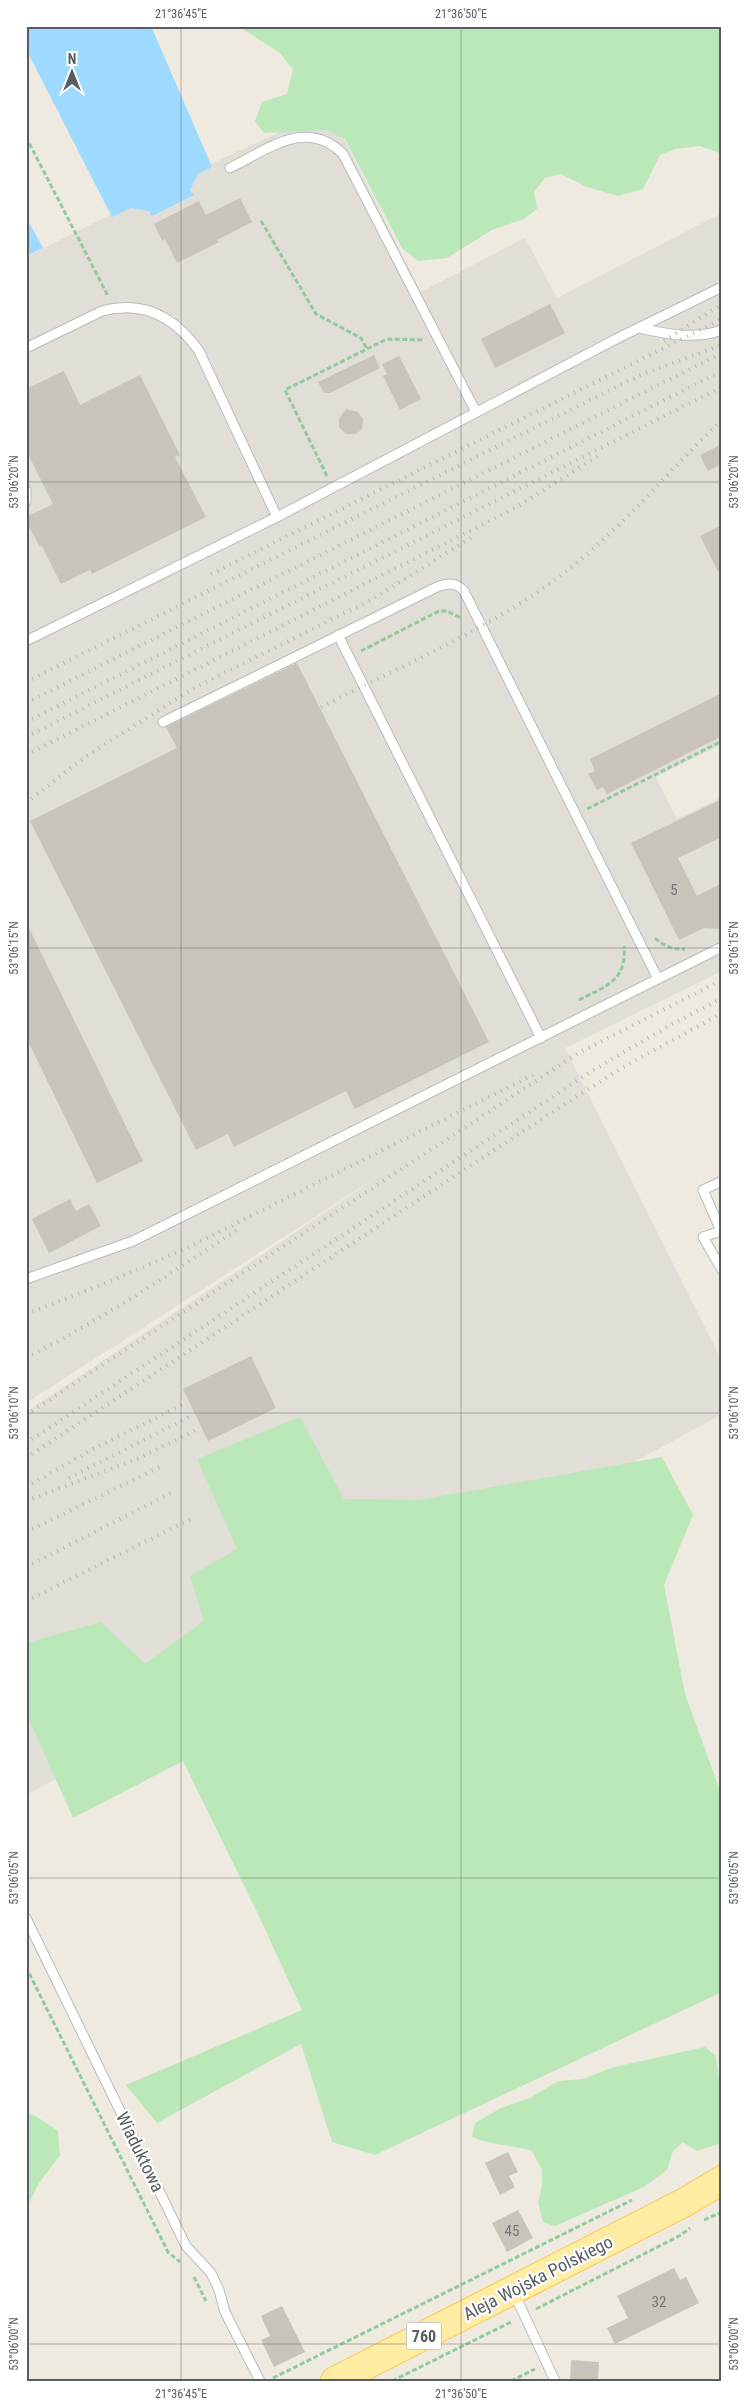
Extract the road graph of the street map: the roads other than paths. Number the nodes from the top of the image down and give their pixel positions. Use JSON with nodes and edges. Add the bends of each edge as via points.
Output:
{"nodes":[{"id":1,"x":230,"y":168,"type":"dead end"},
{"id":2,"x":722,"y":287,"type":"edge"},
{"id":3,"x":638,"y":328,"type":"junction"},
{"id":4,"x":722,"y":330,"type":"edge"},
{"id":5,"x":26,"y":348,"type":"edge"},
{"id":6,"x":476,"y":412,"type":"junction"},
{"id":7,"x":26,"y":490,"type":"edge"},
{"id":8,"x":26,"y":501,"type":"edge"},
{"id":9,"x":277,"y":517,"type":"junction"},
{"id":10,"x":338,"y":636,"type":"junction"},
{"id":11,"x":26,"y":641,"type":"edge"},
{"id":12,"x":163,"y":722,"type":"dead end"},
{"id":13,"x":722,"y":947,"type":"edge"},
{"id":14,"x":658,"y":979,"type":"junction"},
{"id":15,"x":540,"y":1038,"type":"junction"},
{"id":16,"x":722,"y":1181,"type":"edge"},
{"id":17,"x":722,"y":1270,"type":"edge"},
{"id":18,"x":26,"y":1279,"type":"edge"},
{"id":19,"x":26,"y":1918,"type":"edge"},
{"id":20,"x":722,"y":2180,"type":"edge"},
{"id":21,"x":722,"y":2188,"type":"edge"},
{"id":22,"x":693,"y":2217,"type":"junction"},
{"id":23,"x":513,"y":2290,"type":"junction"},
{"id":24,"x":260,"y":2381,"type":"edge"},
{"id":25,"x":335,"y":2381,"type":"edge"},
{"id":26,"x":555,"y":2381,"type":"edge"}],
"edges":[{"from":1,"to":6,"type":"lane","via":[[294,136],[320,138],[343,154]]},
{"from":2,"to":3,"type":"lane"},
{"from":3,"to":4,"type":"lane","via":[[673,335]]},
{"from":3,"to":6,"type":"lane"},
{"from":5,"to":9,"type":"lane","via":[[114,308],[137,307],[174,324],[199,351]]},
{"from":6,"to":9,"type":"lane"},
{"from":7,"to":8,"type":"lane"},
{"from":9,"to":11,"type":"lane"},
{"from":10,"to":12,"type":"lane"},
{"from":10,"to":14,"type":"lane","via":[[437,586],[453,583],[459,586]]},
{"from":10,"to":15,"type":"lane"},
{"from":13,"to":14,"type":"lane"},
{"from":14,"to":15,"type":"lane"},
{"from":15,"to":18,"type":"lane","via":[[133,1241]]},
{"from":16,"to":17,"type":"lane","via":[[703,1190],[721,1231],[703,1237]]},
{"from":19,"to":24,"type":"lane","name":"Wiaduktowa","via":[[186,2246],[211,2273],[225,2312]]},
{"from":20,"to":22,"type":"main road","name":"Aleja Wojska Polskiego","number":"760"},
{"from":21,"to":22,"type":"main road","name":"Aleja Wojska Polskiego","number":"760"},
{"from":22,"to":23,"type":"main road","name":"Aleja Wojska Polskiego","number":"760"},
{"from":23,"to":25,"type":"main road","name":"Aleja Wojska Polskiego","number":"760"},
{"from":23,"to":26,"type":"lane"}]}
